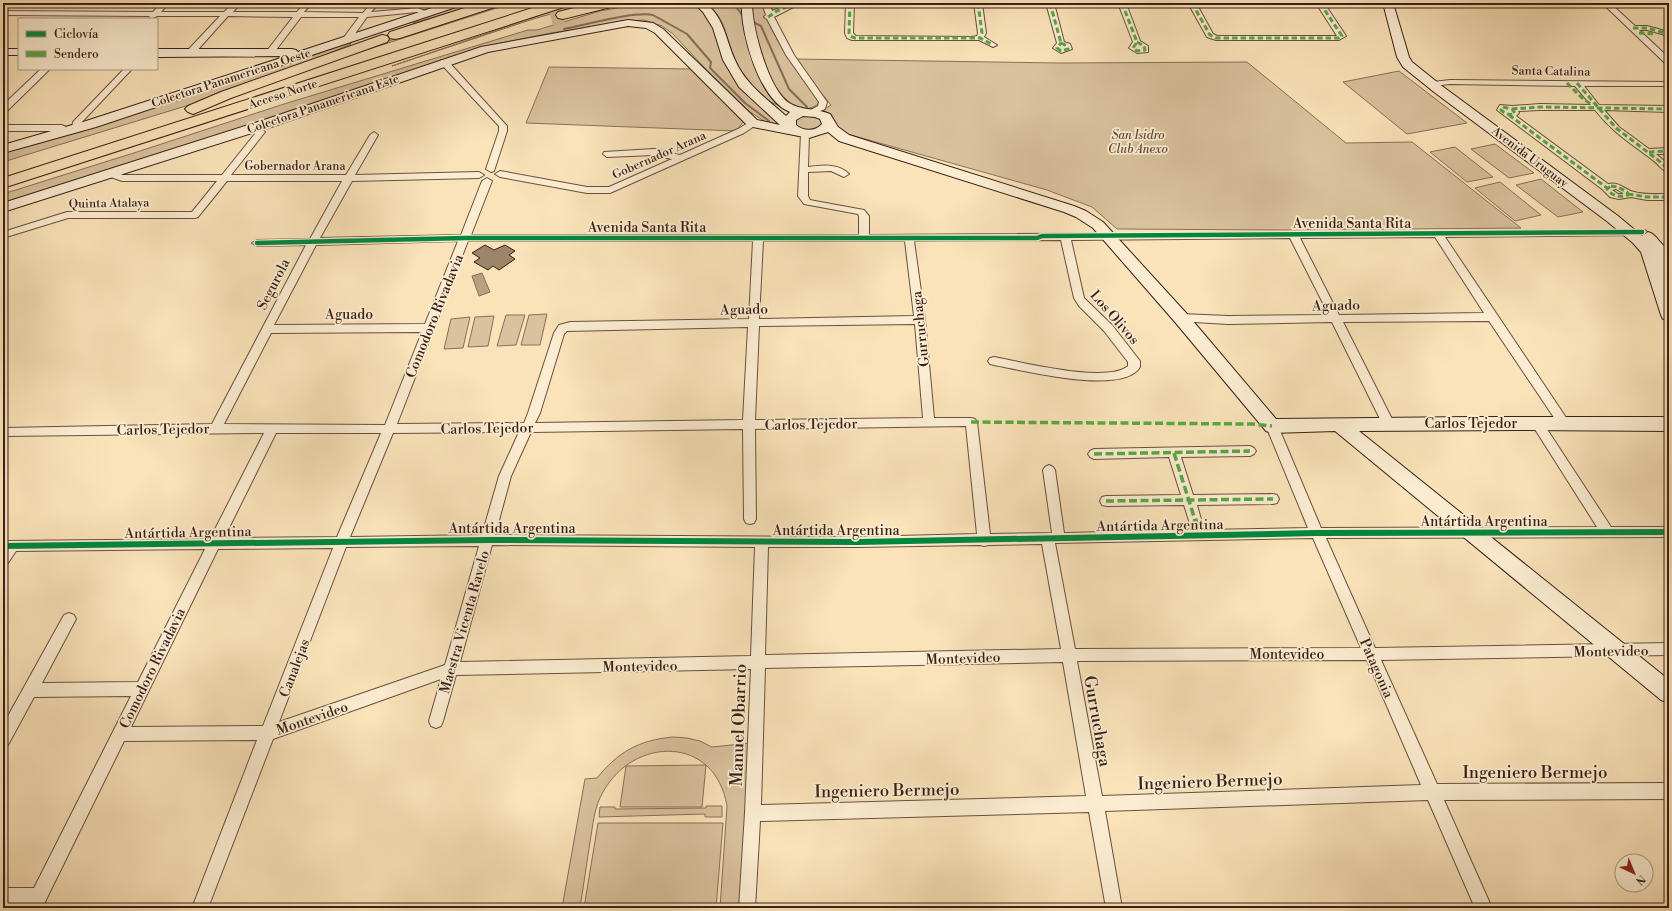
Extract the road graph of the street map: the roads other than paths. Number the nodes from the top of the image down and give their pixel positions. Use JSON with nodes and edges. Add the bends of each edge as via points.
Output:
{"nodes":[{"id":1,"x":92,"y":3,"type":"edge"},
{"id":2,"x":165,"y":3,"type":"edge"},
{"id":3,"x":237,"y":3,"type":"edge"},
{"id":4,"x":308,"y":3,"type":"edge"},
{"id":5,"x":375,"y":3,"type":"edge"},
{"id":6,"x":458,"y":3,"type":"edge"},
{"id":7,"x":493,"y":3,"type":"edge"},
{"id":8,"x":531,"y":3,"type":"tunnel mouth"},
{"id":9,"x":610,"y":3,"type":"edge"},
{"id":10,"x":699,"y":3,"type":"edge"},
{"id":11,"x":747,"y":3,"type":"edge"},
{"id":12,"x":766,"y":3,"type":"edge"},
{"id":13,"x":797,"y":3,"type":"edge"},
{"id":14,"x":850,"y":3,"type":"edge"},
{"id":15,"x":978,"y":3,"type":"edge"},
{"id":16,"x":1050,"y":3,"type":"edge"},
{"id":17,"x":1122,"y":3,"type":"edge"},
{"id":18,"x":1192,"y":3,"type":"edge"},
{"id":19,"x":1320,"y":3,"type":"edge"},
{"id":20,"x":1388,"y":3,"type":"edge"},
{"id":21,"x":1397,"y":3,"type":"edge"},
{"id":22,"x":1606,"y":3,"type":"edge"},
{"id":23,"x":1662,"y":3,"type":"edge"},
{"id":24,"x":1669,"y":9,"type":"edge"},
{"id":25,"x":3,"y":12,"type":"edge"},
{"id":26,"x":559,"y":12,"type":"edge"},
{"id":27,"x":80,"y":13,"type":"junction"},
{"id":28,"x":227,"y":14,"type":"junction"},
{"id":29,"x":427,"y":14,"type":"junction"},
{"id":30,"x":299,"y":15,"type":"junction"},
{"id":31,"x":364,"y":15,"type":"junction"},
{"id":32,"x":152,"y":16,"type":"edge"},
{"id":33,"x":768,"y":17,"type":"junction"},
{"id":34,"x":75,"y":18,"type":"edge"},
{"id":35,"x":1636,"y":30,"type":"junction"},
{"id":36,"x":1669,"y":34,"type":"edge"},
{"id":37,"x":980,"y":38,"type":"junction"},
{"id":38,"x":346,"y":40,"type":"junction"},
{"id":39,"x":1137,"y":42,"type":"dead end"},
{"id":40,"x":1061,"y":43,"type":"dead end"},
{"id":41,"x":994,"y":45,"type":"dead end"},
{"id":42,"x":3,"y":52,"type":"edge"},
{"id":43,"x":18,"y":52,"type":"edge"},
{"id":44,"x":191,"y":52,"type":"junction"},
{"id":45,"x":270,"y":52,"type":"junction"},
{"id":46,"x":158,"y":53,"type":"edge"},
{"id":47,"x":305,"y":54,"type":"junction"},
{"id":48,"x":444,"y":62,"type":"junction"},
{"id":49,"x":1669,"y":62,"type":"edge"},
{"id":50,"x":45,"y":70,"type":"edge"},
{"id":51,"x":127,"y":70,"type":"edge"},
{"id":52,"x":1568,"y":83,"type":"junction"},
{"id":53,"x":1577,"y":83,"type":"junction"},
{"id":54,"x":1438,"y":84,"type":"junction"},
{"id":55,"x":1669,"y":84,"type":"edge"},
{"id":56,"x":768,"y":106,"type":"junction"},
{"id":57,"x":1597,"y":108,"type":"junction"},
{"id":58,"x":1669,"y":109,"type":"edge"},
{"id":59,"x":3,"y":110,"type":"edge"},
{"id":60,"x":805,"y":112,"type":"junction"},
{"id":61,"x":175,"y":117,"type":"junction"},
{"id":62,"x":753,"y":123,"type":"junction"},
{"id":63,"x":828,"y":124,"type":"junction"},
{"id":64,"x":789,"y":126,"type":"junction"},
{"id":65,"x":3,"y":128,"type":"edge"},
{"id":66,"x":72,"y":129,"type":"junction"},
{"id":67,"x":261,"y":132,"type":"dead end"},
{"id":68,"x":805,"y":134,"type":"junction"},
{"id":69,"x":374,"y":135,"type":"dead end"},
{"id":70,"x":3,"y":149,"type":"edge"},
{"id":71,"x":1669,"y":151,"type":"edge"},
{"id":72,"x":1649,"y":152,"type":"junction"},
{"id":73,"x":607,"y":154,"type":"dead end"},
{"id":74,"x":681,"y":159,"type":"junction"},
{"id":75,"x":491,"y":169,"type":"junction"},
{"id":76,"x":3,"y":170,"type":"edge"},
{"id":77,"x":804,"y":170,"type":"junction"},
{"id":78,"x":1669,"y":170,"type":"edge"},
{"id":79,"x":944,"y":171,"type":"junction"},
{"id":80,"x":111,"y":174,"type":"junction"},
{"id":81,"x":500,"y":174,"type":"junction"},
{"id":82,"x":844,"y":174,"type":"dead end"},
{"id":83,"x":225,"y":178,"type":"junction"},
{"id":84,"x":348,"y":178,"type":"junction"},
{"id":85,"x":483,"y":178,"type":"junction"},
{"id":86,"x":3,"y":183,"type":"edge"},
{"id":87,"x":1669,"y":197,"type":"edge"},
{"id":88,"x":3,"y":208,"type":"edge"},
{"id":89,"x":1636,"y":232,"type":"junction"},
{"id":90,"x":3,"y":235,"type":"edge"},
{"id":91,"x":1439,"y":235,"type":"junction"},
{"id":92,"x":1108,"y":236,"type":"junction"},
{"id":93,"x":1294,"y":236,"type":"junction"},
{"id":94,"x":864,"y":237,"type":"junction"},
{"id":95,"x":909,"y":237,"type":"junction"},
{"id":96,"x":1063,"y":237,"type":"junction"},
{"id":97,"x":465,"y":238,"type":"junction"},
{"id":98,"x":758,"y":239,"type":"junction"},
{"id":99,"x":313,"y":242,"type":"junction"},
{"id":100,"x":257,"y":243,"type":"dead end"},
{"id":101,"x":1669,"y":272,"type":"edge"},
{"id":102,"x":1669,"y":315,"type":"edge"},
{"id":103,"x":1492,"y":317,"type":"junction"},
{"id":104,"x":1181,"y":318,"type":"junction"},
{"id":105,"x":1337,"y":319,"type":"junction"},
{"id":106,"x":920,"y":320,"type":"junction"},
{"id":107,"x":755,"y":323,"type":"junction"},
{"id":108,"x":570,"y":326,"type":"joint"},
{"id":109,"x":429,"y":328,"type":"junction"},
{"id":110,"x":268,"y":329,"type":"junction"},
{"id":111,"x":994,"y":361,"type":"dead end"},
{"id":112,"x":929,"y":422,"type":"junction"},
{"id":113,"x":1563,"y":422,"type":"junction"},
{"id":114,"x":1388,"y":423,"type":"junction"},
{"id":115,"x":1537,"y":423,"type":"junction"},
{"id":116,"x":1346,"y":424,"type":"junction"},
{"id":117,"x":1669,"y":424,"type":"edge"},
{"id":118,"x":749,"y":426,"type":"junction"},
{"id":119,"x":1272,"y":426,"type":"junction"},
{"id":120,"x":527,"y":427,"type":"junction"},
{"id":121,"x":216,"y":428,"type":"junction"},
{"id":122,"x":272,"y":428,"type":"junction"},
{"id":123,"x":389,"y":429,"type":"junction"},
{"id":124,"x":3,"y":432,"type":"edge"},
{"id":125,"x":1250,"y":451,"type":"dead end"},
{"id":126,"x":1174,"y":453,"type":"junction"},
{"id":127,"x":1094,"y":454,"type":"dead end"},
{"id":128,"x":1049,"y":470,"type":"dead end"},
{"id":129,"x":1273,"y":499,"type":"dead end"},
{"id":130,"x":1189,"y":500,"type":"junction"},
{"id":131,"x":1106,"y":501,"type":"dead end"},
{"id":132,"x":750,"y":519,"type":"dead end"},
{"id":133,"x":1669,"y":532,"type":"edge"},
{"id":134,"x":1317,"y":533,"type":"junction"},
{"id":135,"x":1481,"y":533,"type":"junction"},
{"id":136,"x":1608,"y":533,"type":"junction"},
{"id":137,"x":1200,"y":536,"type":"junction"},
{"id":138,"x":1053,"y":539,"type":"junction"},
{"id":139,"x":488,"y":540,"type":"junction"},
{"id":140,"x":342,"y":541,"type":"junction"},
{"id":141,"x":984,"y":541,"type":"junction"},
{"id":142,"x":762,"y":542,"type":"junction"},
{"id":143,"x":213,"y":544,"type":"junction"},
{"id":144,"x":7,"y":546,"type":"edge"},
{"id":145,"x":3,"y":559,"type":"edge"},
{"id":146,"x":69,"y":619,"type":"dead end"},
{"id":147,"x":1669,"y":649,"type":"edge"},
{"id":148,"x":1626,"y":651,"type":"junction"},
{"id":149,"x":1371,"y":654,"type":"junction"},
{"id":150,"x":1068,"y":655,"type":"junction"},
{"id":151,"x":757,"y":663,"type":"junction"},
{"id":152,"x":451,"y":670,"type":"junction"},
{"id":153,"x":1669,"y":679,"type":"edge"},
{"id":154,"x":141,"y":689,"type":"junction"},
{"id":155,"x":30,"y":690,"type":"junction"},
{"id":156,"x":1669,"y":692,"type":"edge"},
{"id":157,"x":436,"y":721,"type":"dead end"},
{"id":158,"x":269,"y":733,"type":"junction"},
{"id":159,"x":119,"y":734,"type":"junction"},
{"id":160,"x":3,"y":740,"type":"edge"},
{"id":161,"x":1669,"y":791,"type":"edge"},
{"id":162,"x":1432,"y":792,"type":"junction"},
{"id":163,"x":1095,"y":804,"type":"junction"},
{"id":164,"x":753,"y":813,"type":"junction"},
{"id":165,"x":3,"y":896,"type":"edge"},
{"id":166,"x":36,"y":902,"type":"edge"},
{"id":167,"x":200,"y":908,"type":"edge"},
{"id":168,"x":747,"y":908,"type":"edge"},
{"id":169,"x":1114,"y":908,"type":"edge"},
{"id":170,"x":1484,"y":908,"type":"edge"}],
"edges":[{"from":1,"to":27,"type":"street"},
{"from":2,"to":32,"type":"street"},
{"from":3,"to":28,"type":"street"},
{"from":4,"to":30,"type":"street"},
{"from":5,"to":31,"type":"street"},
{"from":6,"to":29,"type":"main road","name":"Colectora Panamericana Oeste"},
{"from":7,"to":61,"type":"highway","via":[[388,37],[226,95]]},
{"from":8,"to":61,"type":"highway","name":"Acceso Norte"},
{"from":9,"to":26,"type":"highway"},
{"from":10,"to":56,"type":"main road","via":[[719,28],[737,76],[750,92]]},
{"from":11,"to":60,"type":"main road","via":[[748,31],[766,77],[784,104]]},
{"from":12,"to":33,"type":"street"},
{"from":13,"to":33,"type":"street"},
{"from":14,"to":37,"type":"street","via":[[849,33],[856,38]]},
{"from":15,"to":37,"type":"street","via":[[982,33]]},
{"from":16,"to":40,"type":"street"},
{"from":17,"to":39,"type":"street"},
{"from":18,"to":19,"type":"street","via":[[1210,35],[1216,38],[1335,39],[1342,36]]},
{"from":20,"to":54,"type":"main road","name":"Avenida Uruguay","via":[[1403,58],[1407,64]]},
{"from":21,"to":54,"type":"main road","name":"Avenida Uruguay","via":[[1415,61]]},
{"from":22,"to":35,"type":"street"},
{"from":23,"to":24,"type":"street"},
{"from":25,"to":27,"type":"street"},
{"from":26,"to":86,"type":"highway","via":[[276,103],[216,115]]},
{"from":27,"to":32,"type":"street"},
{"from":27,"to":34,"type":"street"},
{"from":28,"to":30,"type":"street"},
{"from":28,"to":32,"type":"street"},
{"from":28,"to":44,"type":"street"},
{"from":29,"to":31,"type":"street","via":[[418,10]]},
{"from":29,"to":38,"type":"main road","name":"Colectora Panamericana Oeste"},
{"from":30,"to":31,"type":"street"},
{"from":30,"to":45,"type":"street"},
{"from":31,"to":38,"type":"street"},
{"from":33,"to":60,"type":"street","via":[[802,75],[823,102],[822,107]]},
{"from":35,"to":36,"type":"street"},
{"from":35,"to":49,"type":"street"},
{"from":37,"to":41,"type":"street"},
{"from":38,"to":47,"type":"main road","name":"Colectora Panamericana Oeste"},
{"from":42,"to":43,"type":"main road"},
{"from":44,"to":45,"type":"main road"},
{"from":44,"to":46,"type":"main road"},
{"from":45,"to":47,"type":"main road"},
{"from":47,"to":66,"type":"main road","name":"Colectora Panamericana Oeste"},
{"from":48,"to":62,"type":"main road","name":"Colectora Panamericana Este","via":[[518,42],[628,23],[649,25],[659,31]]},
{"from":48,"to":75,"type":"street","via":[[503,126],[504,131]]},
{"from":48,"to":80,"type":"main road","name":"Colectora Panamericana Este","via":[[266,124]]},
{"from":50,"to":59,"type":"street"},
{"from":51,"to":66,"type":"street"},
{"from":52,"to":53,"type":"street","name":"Santa Catalina"},
{"from":52,"to":54,"type":"street","name":"Santa Catalina"},
{"from":52,"to":57,"type":"street","via":[[1581,97]]},
{"from":53,"to":55,"type":"street","name":"Santa Catalina"},
{"from":53,"to":57,"type":"street"},
{"from":54,"to":89,"type":"main road","name":"Avenida Uruguay"},
{"from":56,"to":60,"type":"main road"},
{"from":56,"to":64,"type":"main road"},
{"from":57,"to":58,"type":"street"},
{"from":57,"to":72,"type":"street","via":[[1622,135]]},
{"from":57,"to":87,"type":"street","via":[[1540,107],[1511,112],[1618,197],[1628,194]]},
{"from":60,"to":63,"type":"main road","via":[[826,117]]},
{"from":60,"to":64,"type":"main road","via":[[790,119]]},
{"from":61,"to":76,"type":"highway","name":"Acceso Norte"},
{"from":62,"to":68,"type":"main road"},
{"from":62,"to":74,"type":"street","name":"Gobernador Arana","via":[[741,132]]},
{"from":63,"to":68,"type":"main road","via":[[823,130]]},
{"from":63,"to":79,"type":"main road","via":[[844,138]]},
{"from":64,"to":68,"type":"main road","via":[[796,132]]},
{"from":65,"to":66,"type":"street"},
{"from":66,"to":70,"type":"main road","name":"Colectora Panamericana Oeste"},
{"from":67,"to":83,"type":"street"},
{"from":68,"to":77,"type":"street"},
{"from":68,"to":79,"type":"main road"},
{"from":69,"to":84,"type":"street","name":"Segurola"},
{"from":71,"to":72,"type":"street"},
{"from":72,"to":78,"type":"street"},
{"from":73,"to":74,"type":"street","via":[[660,152]]},
{"from":74,"to":81,"type":"street","name":"Gobernador Arana","via":[[604,191]]},
{"from":75,"to":81,"type":"street","name":"Gobernador Arana","via":[[497,170]]},
{"from":75,"to":85,"type":"street","via":[[485,170]]},
{"from":77,"to":82,"type":"street","via":[[834,169]]},
{"from":77,"to":94,"type":"street","via":[[803,196],[807,202],[860,212],[864,216]]},
{"from":79,"to":92,"type":"main road","via":[[1082,214]]},
{"from":80,"to":83,"type":"street","name":"Gobernador Arana","via":[[122,178]]},
{"from":80,"to":88,"type":"main road","name":"Colectora Panamericana Este"},
{"from":81,"to":85,"type":"street","via":[[494,180]]},
{"from":83,"to":84,"type":"street","name":"Gobernador Arana"},
{"from":83,"to":90,"type":"street","name":"Quinta Atalaya","via":[[195,215],[66,215]]},
{"from":84,"to":85,"type":"street","name":"Gobernador Arana"},
{"from":84,"to":99,"type":"street","name":"Segurola"},
{"from":85,"to":97,"type":"street","name":"Comodoro Rivadavia"},
{"from":89,"to":91,"type":"street","name":"Avenida Santa Rita"},
{"from":89,"to":101,"type":"main road","name":"Avenida Uruguay","via":[[1660,250]]},
{"from":89,"to":102,"type":"main road","name":"Avenida Uruguay","via":[[1648,251]]},
{"from":91,"to":93,"type":"street","name":"Avenida Santa Rita"},
{"from":91,"to":103,"type":"street"},
{"from":92,"to":93,"type":"street","name":"Avenida Santa Rita"},
{"from":92,"to":96,"type":"street","name":"Avenida Santa Rita"},
{"from":92,"to":104,"type":"main road"},
{"from":93,"to":105,"type":"street"},
{"from":94,"to":95,"type":"street","name":"Avenida Santa Rita"},
{"from":94,"to":98,"type":"street","name":"Avenida Santa Rita"},
{"from":95,"to":96,"type":"street","name":"Avenida Santa Rita","via":[[1042,240],[1058,240]]},
{"from":95,"to":106,"type":"street","name":"Gurruchaga"},
{"from":96,"to":111,"type":"street","name":"Los Olivos","via":[[1079,298],[1108,328],[1134,361],[1134,367],[1120,375],[1084,377]]},
{"from":97,"to":98,"type":"street","name":"Avenida Santa Rita"},
{"from":97,"to":99,"type":"street","name":"Avenida Santa Rita"},
{"from":97,"to":109,"type":"street","name":"Comodoro Rivadavia"},
{"from":98,"to":107,"type":"street"},
{"from":99,"to":100,"type":"street","name":"Avenida Santa Rita"},
{"from":99,"to":110,"type":"street","name":"Segurola"},
{"from":103,"to":105,"type":"street","name":"Aguado"},
{"from":103,"to":113,"type":"street"},
{"from":104,"to":105,"type":"street","name":"Aguado"},
{"from":104,"to":119,"type":"main road"},
{"from":105,"to":114,"type":"street"},
{"from":106,"to":107,"type":"street","name":"Aguado"},
{"from":106,"to":112,"type":"street","name":"Gurruchaga"},
{"from":107,"to":108,"type":"street","name":"Aguado"},
{"from":107,"to":118,"type":"street"},
{"from":108,"to":120,"type":"street","name":"Maestra Vicenta Ravelo","via":[[563,328],[559,333],[537,405]]},
{"from":109,"to":110,"type":"street","name":"Aguado"},
{"from":109,"to":123,"type":"street","name":"Comodoro Rivadavia"},
{"from":110,"to":121,"type":"street","name":"Segurola"},
{"from":112,"to":118,"type":"street","name":"Carlos Tejedor"},
{"from":112,"to":141,"type":"street","name":"Carlos Tejedor","via":[[971,422]]},
{"from":113,"to":115,"type":"main road","name":"Carlos Tejedor"},
{"from":113,"to":117,"type":"main road","name":"Carlos Tejedor"},
{"from":114,"to":115,"type":"main road","name":"Carlos Tejedor"},
{"from":114,"to":116,"type":"main road","name":"Carlos Tejedor"},
{"from":115,"to":136,"type":"street"},
{"from":116,"to":119,"type":"main road","name":"Carlos Tejedor"},
{"from":116,"to":135,"type":"main road"},
{"from":118,"to":120,"type":"street","name":"Carlos Tejedor"},
{"from":118,"to":132,"type":"street"},
{"from":119,"to":134,"type":"street","name":"Patagonia"},
{"from":120,"to":123,"type":"street","name":"Carlos Tejedor"},
{"from":120,"to":139,"type":"street","name":"Maestra Vicenta Ravelo","via":[[505,476]]},
{"from":121,"to":122,"type":"street","name":"Carlos Tejedor"},
{"from":121,"to":124,"type":"street","name":"Carlos Tejedor"},
{"from":122,"to":123,"type":"street","name":"Carlos Tejedor"},
{"from":122,"to":143,"type":"street","name":"Comodoro Rivadavia"},
{"from":123,"to":140,"type":"street","name":"Canalejas"},
{"from":125,"to":126,"type":"street"},
{"from":126,"to":127,"type":"street"},
{"from":126,"to":130,"type":"street"},
{"from":128,"to":138,"type":"street","name":"Gurruchaga"},
{"from":129,"to":130,"type":"street"},
{"from":130,"to":131,"type":"street"},
{"from":130,"to":137,"type":"street"},
{"from":133,"to":136,"type":"street","name":"Antártida Argentina"},
{"from":134,"to":135,"type":"street","name":"Antártida Argentina"},
{"from":134,"to":137,"type":"street","name":"Antártida Argentina"},
{"from":134,"to":149,"type":"street","name":"Patagonia"},
{"from":135,"to":136,"type":"street","name":"Antártida Argentina"},
{"from":135,"to":148,"type":"main road"},
{"from":137,"to":138,"type":"street","name":"Antártida Argentina"},
{"from":138,"to":141,"type":"street","name":"Antártida Argentina"},
{"from":138,"to":150,"type":"street","name":"Gurruchaga"},
{"from":139,"to":140,"type":"street","name":"Antártida Argentina"},
{"from":139,"to":142,"type":"street","name":"Antártida Argentina"},
{"from":139,"to":152,"type":"street","name":"Maestra Vicenta Ravelo"},
{"from":140,"to":143,"type":"street","name":"Antártida Argentina"},
{"from":140,"to":158,"type":"street","name":"Canalejas"},
{"from":141,"to":142,"type":"street","name":"Antártida Argentina"},
{"from":142,"to":151,"type":"street","name":"Manuel Obarrio"},
{"from":143,"to":144,"type":"street","name":"Antártida Argentina"},
{"from":143,"to":154,"type":"street","name":"Comodoro Rivadavia"},
{"from":144,"to":145,"type":"street"},
{"from":146,"to":155,"type":"street"},
{"from":147,"to":148,"type":"street","name":"Montevideo"},
{"from":148,"to":149,"type":"street","name":"Montevideo"},
{"from":148,"to":153,"type":"main road"},
{"from":148,"to":156,"type":"main road"},
{"from":149,"to":150,"type":"street","name":"Montevideo"},
{"from":149,"to":162,"type":"street","name":"Patagonia"},
{"from":150,"to":151,"type":"street","name":"Montevideo"},
{"from":150,"to":163,"type":"street","name":"Gurruchaga"},
{"from":151,"to":152,"type":"street","name":"Montevideo"},
{"from":151,"to":164,"type":"street","name":"Manuel Obarrio"},
{"from":152,"to":157,"type":"street","name":"Maestra Vicenta Ravelo"},
{"from":152,"to":158,"type":"street","name":"Montevideo"},
{"from":154,"to":155,"type":"street"},
{"from":154,"to":159,"type":"street","name":"Comodoro Rivadavia"},
{"from":155,"to":160,"type":"street"},
{"from":158,"to":159,"type":"street"},
{"from":158,"to":167,"type":"street","name":"Canalejas"},
{"from":159,"to":166,"type":"street","name":"Comodoro Rivadavia"},
{"from":161,"to":162,"type":"street","name":"Ingeniero Bermejo"},
{"from":162,"to":163,"type":"street","name":"Ingeniero Bermejo"},
{"from":162,"to":170,"type":"street","name":"Patagonia"},
{"from":163,"to":164,"type":"street","name":"Ingeniero Bermejo"},
{"from":163,"to":169,"type":"street","name":"Gurruchaga"},
{"from":164,"to":168,"type":"street","name":"Manuel Obarrio"},
{"from":165,"to":166,"type":"street"}]}
